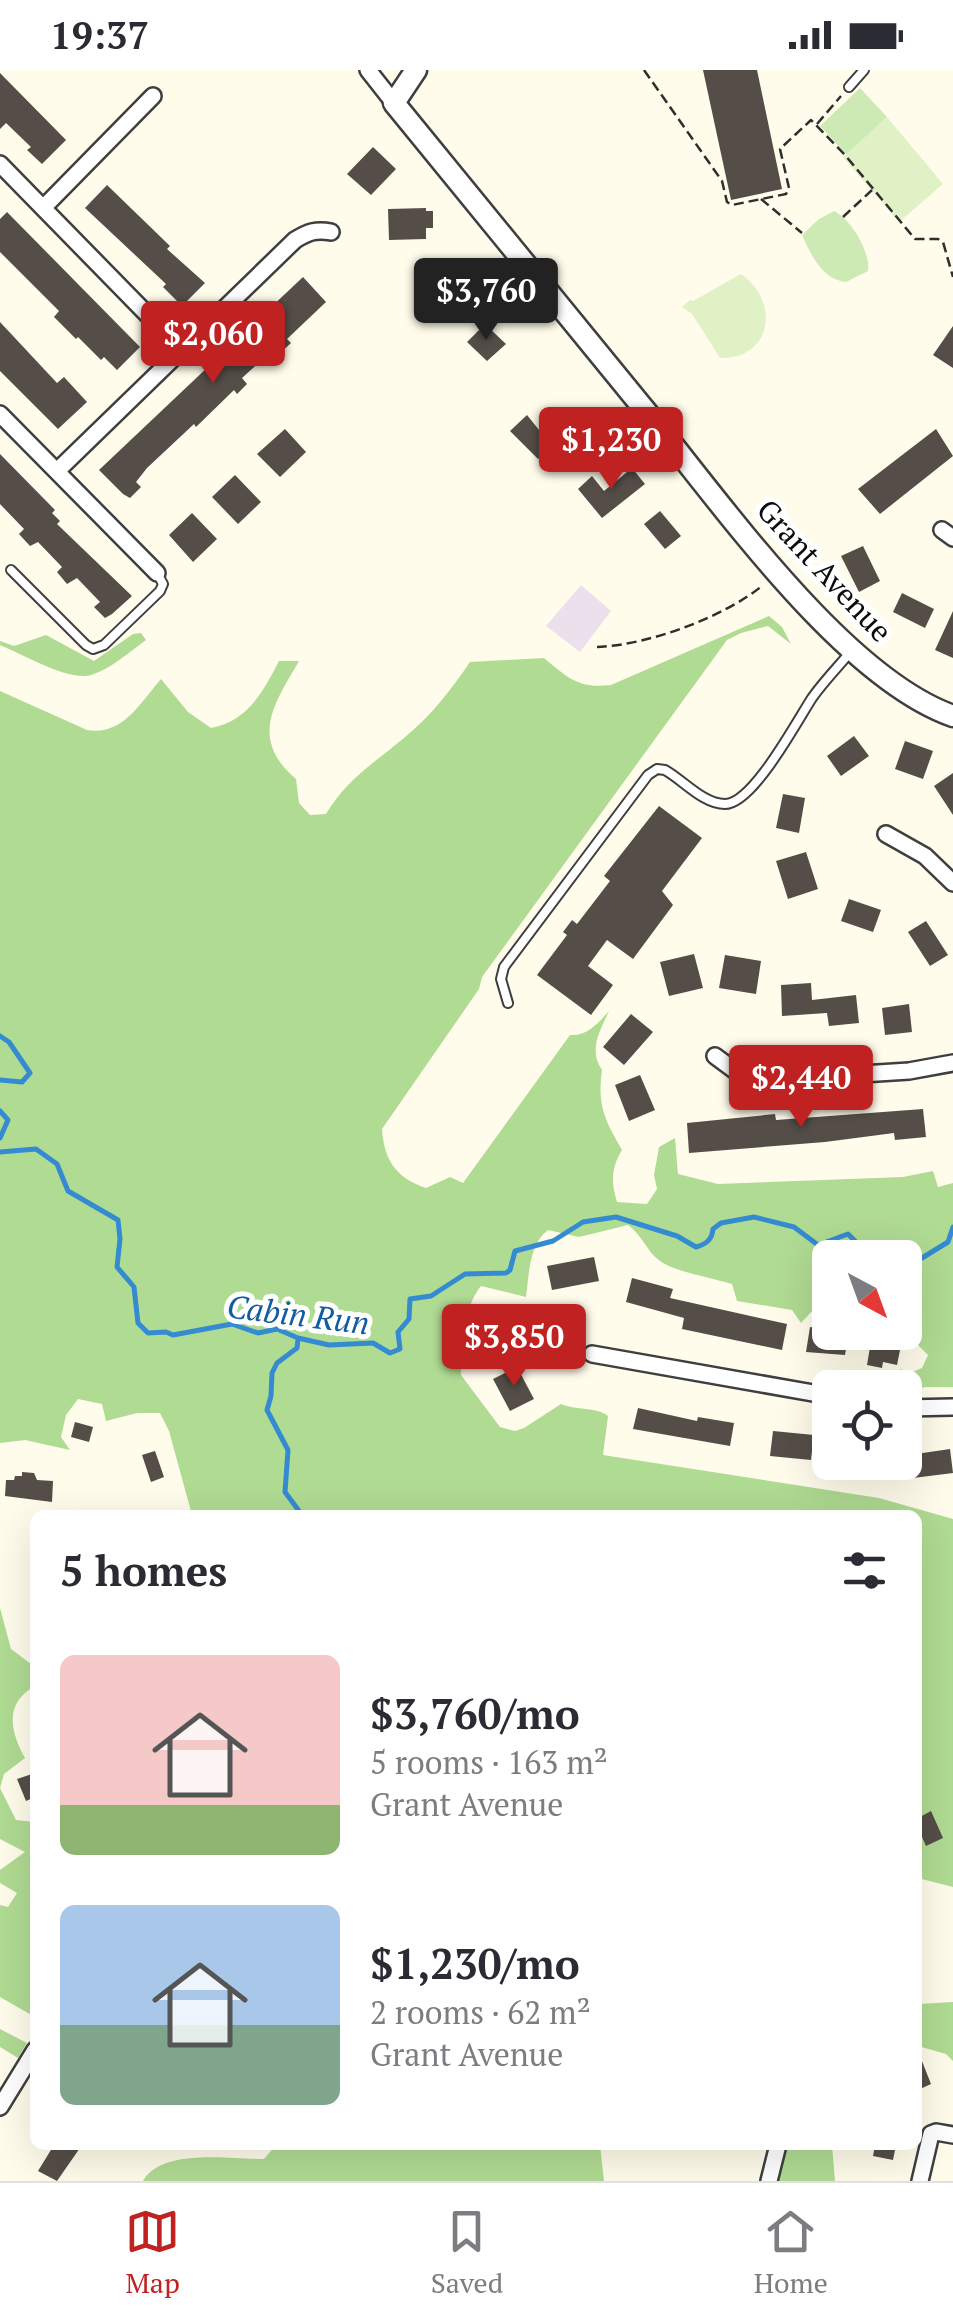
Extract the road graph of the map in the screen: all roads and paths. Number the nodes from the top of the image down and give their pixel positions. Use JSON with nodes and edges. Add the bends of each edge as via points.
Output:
{"nodes":[{"id":1,"x":368,"y":70,"type":"edge"},
{"id":2,"x":416,"y":70,"type":"edge"},
{"id":3,"x":644,"y":70,"type":"edge"},
{"id":4,"x":864,"y":70,"type":"edge"},
{"id":5,"x":849,"y":87,"type":"joint"},
{"id":6,"x":153,"y":96,"type":"dead end"},
{"id":7,"x":394,"y":104,"type":"junction"},
{"id":8,"x":816,"y":125,"type":"junction"},
{"id":9,"x":0,"y":164,"type":"edge"},
{"id":10,"x":874,"y":189,"type":"junction"},
{"id":11,"x":761,"y":199,"type":"junction"},
{"id":12,"x":42,"y":208,"type":"junction"},
{"id":13,"x":843,"y":217,"type":"dead end"},
{"id":14,"x":332,"y":232,"type":"dead end"},
{"id":15,"x":802,"y":234,"type":"dead end"},
{"id":16,"x":953,"y":277,"type":"edge"},
{"id":17,"x":182,"y":350,"type":"junction"},
{"id":18,"x":0,"y":414,"type":"edge"},
{"id":19,"x":56,"y":471,"type":"junction"},
{"id":20,"x":11,"y":570,"type":"dead end"},
{"id":21,"x":157,"y":573,"type":"joint"},
{"id":22,"x":779,"y":573,"type":"junction"},
{"id":23,"x":597,"y":648,"type":"dead end"},
{"id":24,"x":853,"y":650,"type":"junction"},
{"id":25,"x":953,"y":716,"type":"edge"},
{"id":26,"x":886,"y":834,"type":"dead end"},
{"id":27,"x":953,"y":883,"type":"edge"},
{"id":28,"x":508,"y":1003,"type":"dead end"},
{"id":29,"x":715,"y":1056,"type":"dead end"},
{"id":30,"x":953,"y":1063,"type":"edge"},
{"id":31,"x":592,"y":1354,"type":"dead end"},
{"id":32,"x":812,"y":1393,"type":"edge"},
{"id":33,"x":953,"y":1406,"type":"edge"},
{"id":34,"x":922,"y":1407,"type":"edge"},
{"id":35,"x":30,"y":2058,"type":"edge"},
{"id":36,"x":0,"y":2107,"type":"edge"},
{"id":37,"x":953,"y":2135,"type":"edge"},
{"id":38,"x":777,"y":2150,"type":"edge"},
{"id":39,"x":768,"y":2181,"type":"edge"},
{"id":40,"x":920,"y":2181,"type":"edge"}],
"edges":[{"from":1,"to":7,"type":"street","name":"Grant Avenue"},
{"from":2,"to":7,"type":"street"},
{"from":3,"to":11,"type":"path","via":[[722,181],[727,202]]},
{"from":4,"to":5,"type":"lane"},
{"from":5,"to":8,"type":"path"},
{"from":6,"to":12,"type":"street"},
{"from":7,"to":22,"type":"street","name":"Grant Avenue"},
{"from":8,"to":10,"type":"path"},
{"from":8,"to":11,"type":"path","via":[[811,120],[780,149],[786,194]]},
{"from":9,"to":12,"type":"street"},
{"from":10,"to":13,"type":"path"},
{"from":10,"to":16,"type":"path","via":[[916,241],[943,242]]},
{"from":11,"to":15,"type":"path"},
{"from":12,"to":17,"type":"street"},
{"from":14,"to":17,"type":"street","via":[[307,232],[295,240]]},
{"from":17,"to":19,"type":"street"},
{"from":18,"to":19,"type":"street"},
{"from":19,"to":21,"type":"street"},
{"from":20,"to":21,"type":"lane","via":[[93,649],[160,591],[164,584]]},
{"from":22,"to":23,"type":"path","via":[[702,620]]},
{"from":22,"to":24,"type":"street","name":"Grant Avenue"},
{"from":24,"to":25,"type":"street","name":"Grant Avenue","via":[[916,698]]},
{"from":24,"to":28,"type":"lane","via":[[738,801],[708,800],[665,770],[648,775],[504,967]]},
{"from":26,"to":27,"type":"street","via":[[925,856]]},
{"from":29,"to":30,"type":"street","via":[[768,1080],[910,1072]]},
{"from":31,"to":32,"type":"street"},
{"from":33,"to":34,"type":"street"},
{"from":35,"to":36,"type":"street"},
{"from":37,"to":40,"type":"street","via":[[930,2134]]},
{"from":38,"to":39,"type":"street"}]}
